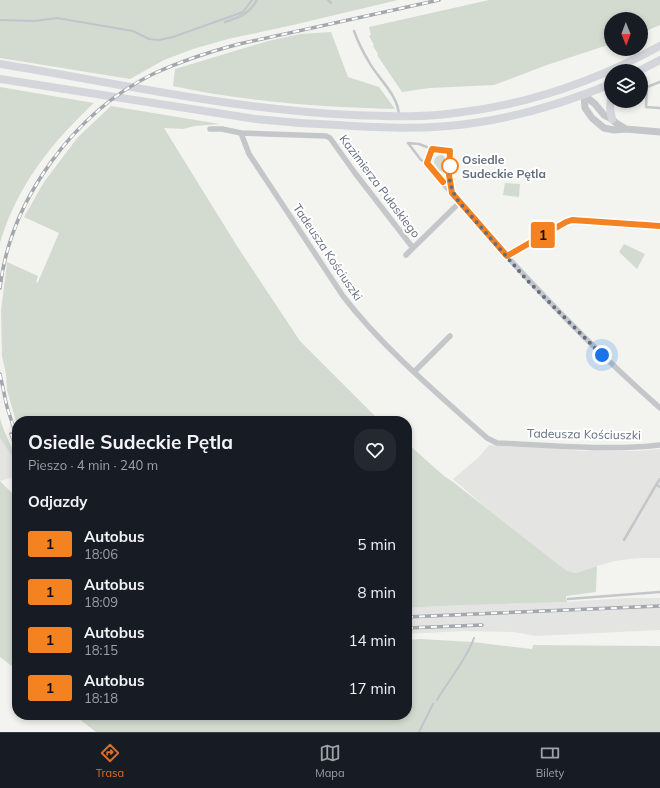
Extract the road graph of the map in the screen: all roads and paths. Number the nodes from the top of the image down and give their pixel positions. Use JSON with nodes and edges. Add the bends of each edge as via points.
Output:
{"nodes":[{"id":1,"x":257,"y":0,"type":"edge"},
{"id":2,"x":226,"y":22,"type":"dead end"},
{"id":3,"x":354,"y":31,"type":"dead end"},
{"id":4,"x":660,"y":46,"type":"edge"},
{"id":5,"x":660,"y":60,"type":"edge"},
{"id":6,"x":0,"y":64,"type":"edge"},
{"id":7,"x":648,"y":66,"type":"edge"},
{"id":8,"x":17,"y":67,"type":"junction"},
{"id":9,"x":0,"y":68,"type":"edge"},
{"id":10,"x":0,"y":79,"type":"edge"},
{"id":11,"x":660,"y":82,"type":"edge"},
{"id":12,"x":578,"y":84,"type":"junction"},
{"id":13,"x":604,"y":87,"type":"edge"},
{"id":14,"x":584,"y":95,"type":"junction"},
{"id":15,"x":610,"y":108,"type":"edge"},
{"id":16,"x":660,"y":108,"type":"edge"},
{"id":17,"x":400,"y":116,"type":"junction"},
{"id":18,"x":612,"y":119,"type":"junction"},
{"id":19,"x":210,"y":129,"type":"dead end"},
{"id":20,"x":626,"y":129,"type":"junction"},
{"id":21,"x":241,"y":132,"type":"junction"},
{"id":22,"x":660,"y":132,"type":"edge"},
{"id":23,"x":432,"y":149,"type":"junction"},
{"id":24,"x":427,"y":163,"type":"junction"},
{"id":25,"x":452,"y":193,"type":"junction"},
{"id":26,"x":459,"y":202,"type":"junction"},
{"id":27,"x":660,"y":226,"type":"edge"},
{"id":28,"x":412,"y":248,"type":"junction"},
{"id":29,"x":406,"y":255,"type":"dead end"},
{"id":30,"x":507,"y":256,"type":"junction"},
{"id":31,"x":450,"y":336,"type":"dead end"},
{"id":32,"x":414,"y":372,"type":"junction"},
{"id":33,"x":660,"y":408,"type":"edge"},
{"id":34,"x":660,"y":445,"type":"edge"},
{"id":35,"x":660,"y":479,"type":"edge"},
{"id":36,"x":656,"y":485,"type":"junction"},
{"id":37,"x":660,"y":488,"type":"edge"},
{"id":38,"x":624,"y":540,"type":"dead end"},
{"id":39,"x":660,"y":592,"type":"edge"},
{"id":40,"x":568,"y":599,"type":"dead end"}],
"edges":[{"from":1,"to":2,"type":"lane","via":[[246,14]]},
{"from":3,"to":17,"type":"lane","via":[[369,63],[398,105]]},
{"from":4,"to":12,"type":"main road"},
{"from":5,"to":7,"type":"main road"},
{"from":6,"to":8,"type":"main road"},
{"from":8,"to":9,"type":"main road"},
{"from":8,"to":17,"type":"main road","via":[[268,108],[327,114]]},
{"from":10,"to":14,"type":"main road","via":[[226,115],[280,122],[371,128],[455,126],[494,120],[535,111]]},
{"from":11,"to":16,"type":"lane","via":[[647,88],[646,107]]},
{"from":12,"to":14,"type":"main road"},
{"from":12,"to":17,"type":"main road","via":[[526,100],[479,110]]},
{"from":13,"to":14,"type":"main road"},
{"from":14,"to":18,"type":"street","via":[[604,115]]},
{"from":14,"to":20,"type":"street","via":[[585,108],[599,125],[608,130]]},
{"from":15,"to":18,"type":"main road"},
{"from":18,"to":20,"type":"street"},
{"from":19,"to":21,"type":"street","name":"Kazimierza Pułaskiego"},
{"from":20,"to":22,"type":"street"},
{"from":21,"to":28,"type":"street","name":"Kazimierza Pułaskiego","via":[[330,138]]},
{"from":21,"to":32,"type":"street","name":"Tadeusza Kościuszki","via":[[249,154],[343,296],[356,313]]},
{"from":23,"to":24,"type":"street"},
{"from":23,"to":24,"type":"lane","via":[[408,143],[421,160]]},
{"from":23,"to":25,"type":"street","via":[[450,151],[449,175]]},
{"from":24,"to":25,"type":"street"},
{"from":25,"to":26,"type":"street"},
{"from":26,"to":28,"type":"street","name":"Kazimierza Pułaskiego"},
{"from":26,"to":30,"type":"street"},
{"from":27,"to":30,"type":"street","via":[[572,220]]},
{"from":28,"to":29,"type":"street","name":"Kazimierza Pułaskiego"},
{"from":30,"to":33,"type":"street","via":[[579,333]]},
{"from":31,"to":32,"type":"street"},
{"from":32,"to":34,"type":"street","name":"Tadeusza Kościuszki","via":[[487,438],[497,442],[628,447]]},
{"from":35,"to":36,"type":"lane"},
{"from":36,"to":37,"type":"lane"},
{"from":36,"to":38,"type":"lane"},
{"from":39,"to":40,"type":"lane"}]}
